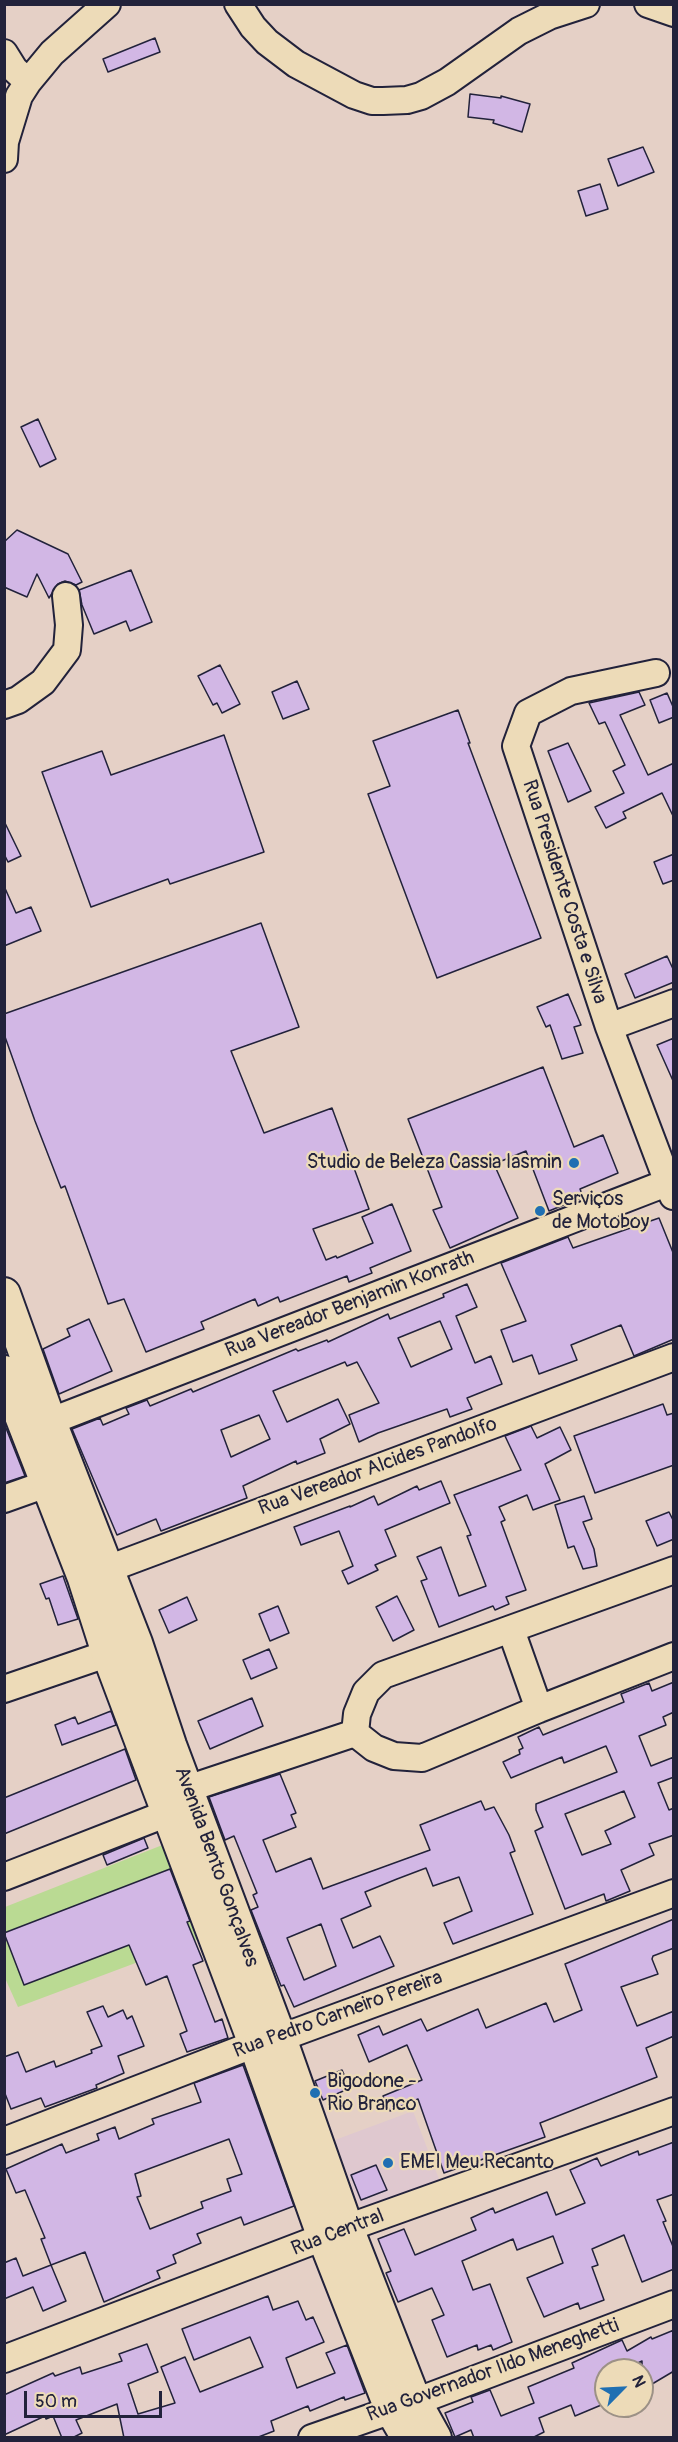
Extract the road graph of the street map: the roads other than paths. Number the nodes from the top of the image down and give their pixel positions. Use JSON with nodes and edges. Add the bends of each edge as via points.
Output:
{"nodes":[{"id":1,"x":107,"y":4,"type":"edge"},
{"id":2,"x":238,"y":4,"type":"edge"},
{"id":3,"x":586,"y":4,"type":"edge"},
{"id":4,"x":648,"y":4,"type":"edge"},
{"id":5,"x":674,"y":13,"type":"edge"},
{"id":6,"x":4,"y":53,"type":"edge"},
{"id":7,"x":28,"y":82,"type":"junction"},
{"id":8,"x":4,"y":159,"type":"edge"},
{"id":9,"x":66,"y":596,"type":"dead end"},
{"id":10,"x":656,"y":673,"type":"dead end"},
{"id":11,"x":4,"y":705,"type":"edge"},
{"id":12,"x":674,"y":1003,"type":"edge"},
{"id":13,"x":609,"y":1027,"type":"junction"},
{"id":14,"x":672,"y":1186,"type":"edge"},
{"id":15,"x":4,"y":1294,"type":"edge"},
{"id":16,"x":674,"y":1357,"type":"edge"},
{"id":17,"x":4,"y":1372,"type":"edge"},
{"id":18,"x":39,"y":1426,"type":"junction"},
{"id":19,"x":59,"y":1479,"type":"junction"},
{"id":20,"x":4,"y":1499,"type":"edge"},
{"id":21,"x":674,"y":1570,"type":"edge"},
{"id":22,"x":95,"y":1573,"type":"junction"},
{"id":23,"x":511,"y":1630,"type":"junction"},
{"id":24,"x":122,"y":1648,"type":"junction"},
{"id":25,"x":674,"y":1656,"type":"edge"},
{"id":26,"x":4,"y":1689,"type":"edge"},
{"id":27,"x":539,"y":1709,"type":"junction"},
{"id":28,"x":356,"y":1733,"type":"junction"},
{"id":29,"x":178,"y":1801,"type":"junction"},
{"id":30,"x":4,"y":1877,"type":"edge"},
{"id":31,"x":674,"y":1893,"type":"edge"},
{"id":32,"x":267,"y":2041,"type":"junction"},
{"id":33,"x":674,"y":2111,"type":"edge"},
{"id":34,"x":4,"y":2141,"type":"edge"},
{"id":35,"x":336,"y":2233,"type":"junction"},
{"id":36,"x":674,"y":2304,"type":"edge"},
{"id":37,"x":4,"y":2359,"type":"edge"},
{"id":38,"x":403,"y":2405,"type":"junction"},
{"id":39,"x":312,"y":2438,"type":"edge"},
{"id":40,"x":408,"y":2438,"type":"edge"},
{"id":41,"x":435,"y":2438,"type":"edge"}],
"edges":[{"from":1,"to":7,"type":"street","via":[[52,53]]},
{"from":2,"to":3,"type":"street","via":[[267,42],[296,64],[372,101],[421,96],[519,31]]},
{"from":4,"to":5,"type":"street"},
{"from":6,"to":7,"type":"street"},
{"from":7,"to":8,"type":"street","via":[[19,96]]},
{"from":9,"to":11,"type":"street","via":[[67,650],[43,682]]},
{"from":10,"to":13,"type":"street","name":"Rua Presidente Costa e Silva","via":[[572,691],[528,712],[516,746]]},
{"from":12,"to":13,"type":"street"},
{"from":13,"to":14,"type":"street","name":"Rua Presidente Costa e Silva"},
{"from":14,"to":18,"type":"street","name":"Rua Vereador Benjamin Konrath"},
{"from":15,"to":18,"type":"main road","name":"Avenida Bento Gonçalves"},
{"from":16,"to":22,"type":"street","name":"Rua Vereador Alcides Pandolfo"},
{"from":17,"to":18,"type":"main road","name":"Avenida Bento Gonçalves"},
{"from":18,"to":19,"type":"main road","name":"Avenida Bento Gonçalves"},
{"from":19,"to":20,"type":"street"},
{"from":19,"to":22,"type":"main road","name":"Avenida Bento Gonçalves"},
{"from":21,"to":23,"type":"street"},
{"from":22,"to":24,"type":"main road","name":"Avenida Bento Gonçalves"},
{"from":23,"to":27,"type":"street"},
{"from":23,"to":28,"type":"street","via":[[383,1676],[366,1692],[357,1714]]},
{"from":24,"to":26,"type":"street"},
{"from":24,"to":29,"type":"main road","name":"Avenida Bento Gonçalves"},
{"from":25,"to":27,"type":"street"},
{"from":27,"to":28,"type":"street","via":[[422,1758],[394,1756],[374,1748]]},
{"from":28,"to":29,"type":"street"},
{"from":29,"to":30,"type":"street"},
{"from":29,"to":32,"type":"main road","name":"Avenida Bento Gonçalves"},
{"from":31,"to":32,"type":"street","name":"Rua Pedro Carneiro Pereira"},
{"from":32,"to":34,"type":"street","name":"Rua Pedro Carneiro Pereira"},
{"from":32,"to":35,"type":"main road","name":"Avenida Bento Gonçalves"},
{"from":33,"to":35,"type":"street","name":"Rua Central"},
{"from":35,"to":37,"type":"street","name":"Rua Central"},
{"from":35,"to":38,"type":"main road","name":"Avenida Bento Gonçalves"},
{"from":36,"to":38,"type":"street","name":"Rua Governador Ildo Meneghetti"},
{"from":38,"to":39,"type":"street","name":"Rua Governador Ildo Meneghetti"},
{"from":38,"to":40,"type":"main road","name":"Avenida Bento Gonçalves"},
{"from":38,"to":41,"type":"main road","name":"Avenida Bento Gonçalves"}]}
